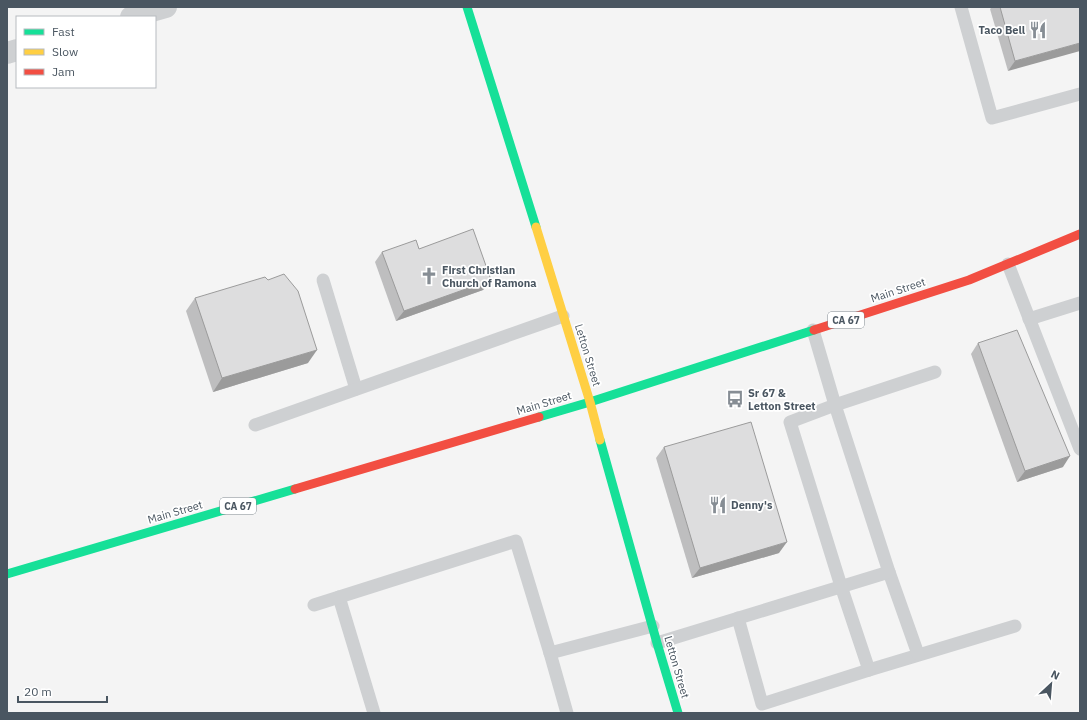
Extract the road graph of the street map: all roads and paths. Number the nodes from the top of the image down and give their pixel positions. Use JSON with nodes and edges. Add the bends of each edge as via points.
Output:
{"nodes":[{"id":1,"x":166,"y":7,"type":"edge"},
{"id":2,"x":467,"y":7,"type":"edge"},
{"id":3,"x":961,"y":7,"type":"edge"},
{"id":4,"x":134,"y":16,"type":"edge"},
{"id":5,"x":1080,"y":94,"type":"edge"},
{"id":6,"x":1080,"y":234,"type":"edge"},
{"id":7,"x":1008,"y":264,"type":"junction"},
{"id":8,"x":323,"y":280,"type":"dead end"},
{"id":9,"x":1080,"y":302,"type":"edge"},
{"id":10,"x":563,"y":316,"type":"junction"},
{"id":11,"x":1029,"y":319,"type":"junction"},
{"id":12,"x":813,"y":330,"type":"junction"},
{"id":13,"x":935,"y":372,"type":"dead end"},
{"id":14,"x":356,"y":389,"type":"junction"},
{"id":15,"x":590,"y":402,"type":"junction"},
{"id":16,"x":835,"y":405,"type":"junction"},
{"id":17,"x":255,"y":425,"type":"dead end"},
{"id":18,"x":1080,"y":449,"type":"edge"},
{"id":19,"x":889,"y":572,"type":"junction"},
{"id":20,"x":7,"y":574,"type":"edge"},
{"id":21,"x":841,"y":586,"type":"junction"},
{"id":22,"x":339,"y":597,"type":"junction"},
{"id":23,"x":314,"y":605,"type":"dead end"},
{"id":24,"x":738,"y":618,"type":"junction"},
{"id":25,"x":653,"y":626,"type":"junction"},
{"id":26,"x":1015,"y":626,"type":"dead end"},
{"id":27,"x":657,"y":643,"type":"junction"},
{"id":28,"x":550,"y":653,"type":"junction"},
{"id":29,"x":918,"y":654,"type":"junction"},
{"id":30,"x":869,"y":670,"type":"junction"},
{"id":31,"x":374,"y":713,"type":"edge"},
{"id":32,"x":567,"y":713,"type":"edge"},
{"id":33,"x":678,"y":713,"type":"edge"}],
"edges":[{"from":1,"to":4,"type":"street"},
{"from":2,"to":10,"type":"main road","name":"Letton Street"},
{"from":3,"to":5,"type":"lane","via":[[992,118]]},
{"from":6,"to":7,"type":"main road","name":"Main Street","number":"CA 67"},
{"from":7,"to":11,"type":"lane"},
{"from":7,"to":12,"type":"main road","name":"Main Street","number":"CA 67","via":[[969,280]]},
{"from":8,"to":14,"type":"lane"},
{"from":9,"to":11,"type":"lane"},
{"from":10,"to":14,"type":"lane"},
{"from":10,"to":15,"type":"main road","name":"Letton Street"},
{"from":11,"to":18,"type":"lane"},
{"from":12,"to":15,"type":"main road","name":"Main Street","number":"CA 67"},
{"from":12,"to":16,"type":"lane"},
{"from":13,"to":16,"type":"lane"},
{"from":14,"to":17,"type":"lane"},
{"from":15,"to":20,"type":"main road","name":"Main Street","number":"CA 67"},
{"from":15,"to":25,"type":"main road","name":"Letton Street"},
{"from":16,"to":19,"type":"lane"},
{"from":16,"to":21,"type":"lane","via":[[790,422]]},
{"from":19,"to":21,"type":"lane"},
{"from":19,"to":29,"type":"lane"},
{"from":21,"to":24,"type":"lane"},
{"from":21,"to":30,"type":"lane"},
{"from":22,"to":23,"type":"lane"},
{"from":22,"to":28,"type":"lane","via":[[516,541]]},
{"from":22,"to":31,"type":"lane"},
{"from":24,"to":27,"type":"lane"},
{"from":24,"to":30,"type":"lane","via":[[762,704]]},
{"from":25,"to":27,"type":"main road","name":"Letton Street"},
{"from":25,"to":28,"type":"lane"},
{"from":26,"to":29,"type":"lane"},
{"from":27,"to":33,"type":"main road","name":"Letton Street"},
{"from":28,"to":32,"type":"lane"},
{"from":29,"to":30,"type":"lane"}]}
